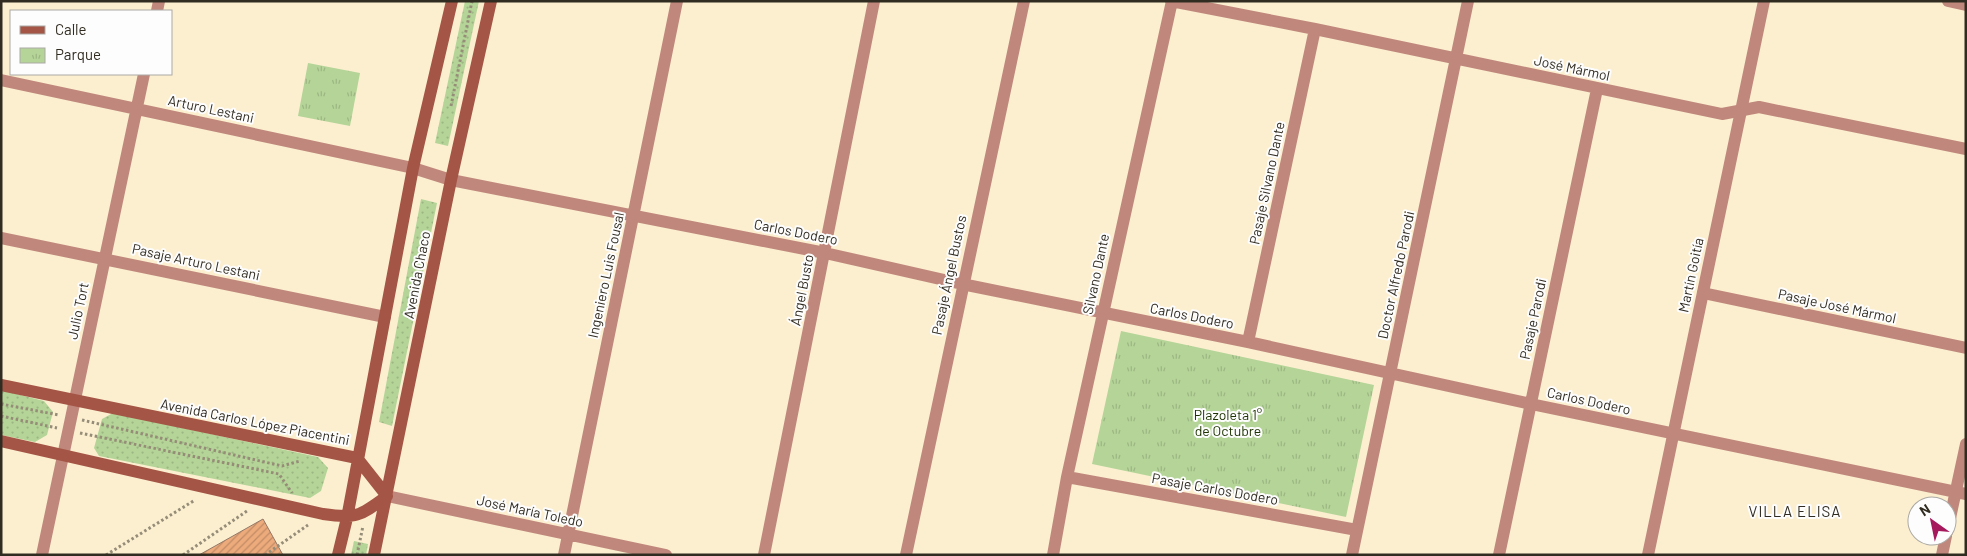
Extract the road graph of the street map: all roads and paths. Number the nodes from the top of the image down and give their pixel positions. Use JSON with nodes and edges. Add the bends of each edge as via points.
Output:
{"nodes":[{"id":1,"x":452,"y":1,"type":"edge"},
{"id":2,"x":491,"y":1,"type":"edge"},
{"id":3,"x":677,"y":1,"type":"edge"},
{"id":4,"x":874,"y":1,"type":"edge"},
{"id":5,"x":1024,"y":1,"type":"edge"},
{"id":6,"x":1171,"y":1,"type":"edge"},
{"id":7,"x":1468,"y":1,"type":"edge"},
{"id":8,"x":1764,"y":1,"type":"edge"},
{"id":9,"x":1948,"y":1,"type":"edge"},
{"id":10,"x":1966,"y":5,"type":"edge"},
{"id":11,"x":1315,"y":29,"type":"junction"},
{"id":12,"x":1456,"y":58,"type":"junction"},
{"id":13,"x":144,"y":75,"type":"edge"},
{"id":14,"x":1,"y":80,"type":"edge"},
{"id":15,"x":1596,"y":89,"type":"junction"},
{"id":16,"x":137,"y":108,"type":"junction"},
{"id":17,"x":1742,"y":110,"type":"junction"},
{"id":18,"x":1966,"y":149,"type":"edge"},
{"id":19,"x":413,"y":168,"type":"junction"},
{"id":20,"x":451,"y":180,"type":"junction"},
{"id":21,"x":634,"y":217,"type":"junction"},
{"id":22,"x":1,"y":238,"type":"edge"},
{"id":23,"x":824,"y":252,"type":"junction"},
{"id":24,"x":105,"y":259,"type":"junction"},
{"id":25,"x":962,"y":284,"type":"junction"},
{"id":26,"x":1703,"y":293,"type":"junction"},
{"id":27,"x":1102,"y":313,"type":"junction"},
{"id":28,"x":385,"y":317,"type":"junction"},
{"id":29,"x":1248,"y":342,"type":"junction"},
{"id":30,"x":1966,"y":348,"type":"edge"},
{"id":31,"x":1391,"y":373,"type":"junction"},
{"id":32,"x":1,"y":385,"type":"edge"},
{"id":33,"x":75,"y":401,"type":"junction"},
{"id":34,"x":1,"y":404,"type":"edge"},
{"id":35,"x":1531,"y":404,"type":"junction"},
{"id":36,"x":1,"y":416,"type":"edge"},
{"id":37,"x":71,"y":418,"type":"junction"},
{"id":38,"x":69,"y":431,"type":"junction"},
{"id":39,"x":1673,"y":434,"type":"junction"},
{"id":40,"x":1,"y":440,"type":"edge"},
{"id":41,"x":1966,"y":444,"type":"edge"},
{"id":42,"x":64,"y":455,"type":"junction"},
{"id":43,"x":357,"y":458,"type":"junction"},
{"id":44,"x":301,"y":460,"type":"dead end"},
{"id":45,"x":1067,"y":477,"type":"junction"},
{"id":46,"x":213,"y":488,"type":"junction"},
{"id":47,"x":1961,"y":493,"type":"edge"},
{"id":48,"x":387,"y":496,"type":"junction"},
{"id":49,"x":264,"y":500,"type":"junction"},
{"id":50,"x":302,"y":508,"type":"junction"},
{"id":51,"x":323,"y":514,"type":"junction"},
{"id":52,"x":347,"y":518,"type":"junction"},
{"id":53,"x":1357,"y":530,"type":"junction"},
{"id":54,"x":568,"y":534,"type":"junction"},
{"id":55,"x":42,"y":555,"type":"edge"},
{"id":56,"x":106,"y":555,"type":"edge"},
{"id":57,"x":183,"y":555,"type":"edge"},
{"id":58,"x":266,"y":555,"type":"edge"},
{"id":59,"x":338,"y":555,"type":"edge"},
{"id":60,"x":374,"y":555,"type":"edge"},
{"id":61,"x":564,"y":555,"type":"edge"},
{"id":62,"x":666,"y":555,"type":"edge"},
{"id":63,"x":764,"y":555,"type":"edge"},
{"id":64,"x":906,"y":555,"type":"edge"},
{"id":65,"x":1053,"y":555,"type":"edge"},
{"id":66,"x":1352,"y":555,"type":"edge"},
{"id":67,"x":1499,"y":555,"type":"edge"},
{"id":68,"x":1648,"y":555,"type":"edge"}],
"edges":[{"from":1,"to":19,"type":"main road","name":"Avenida Chaco"},
{"from":2,"to":20,"type":"main road","name":"Avenida Chaco"},
{"from":3,"to":21,"type":"street","name":"Ingeniero Luis Fousal"},
{"from":4,"to":23,"type":"street","name":"Ángel Busto"},
{"from":5,"to":25,"type":"street","name":"Pasaje Ángel Bustos"},
{"from":6,"to":11,"type":"street","name":"José Mármol"},
{"from":6,"to":27,"type":"street","name":"Silvano Dante"},
{"from":7,"to":12,"type":"street","name":"Doctor Alfredo Parodi"},
{"from":8,"to":17,"type":"street","name":"Martín Goitía"},
{"from":9,"to":10,"type":"street"},
{"from":11,"to":12,"type":"street","name":"José Mármol"},
{"from":11,"to":29,"type":"street","name":"Pasaje Silvano Dante"},
{"from":12,"to":15,"type":"street","name":"José Mármol"},
{"from":12,"to":31,"type":"street","name":"Doctor Alfredo Parodi"},
{"from":13,"to":16,"type":"street","name":"Julio Tort"},
{"from":14,"to":16,"type":"street","name":"Arturo Lestani"},
{"from":15,"to":17,"type":"street","name":"José Mármol","via":[[1722,114]]},
{"from":15,"to":35,"type":"street","name":"Pasaje Parodi"},
{"from":16,"to":19,"type":"street","name":"Arturo Lestani"},
{"from":16,"to":24,"type":"street","name":"Julio Tort"},
{"from":17,"to":18,"type":"street","name":"José Mármol","via":[[1759,106]]},
{"from":17,"to":26,"type":"street","name":"Martín Goitía"},
{"from":19,"to":20,"type":"street","name":"Carlos Dodero"},
{"from":19,"to":28,"type":"main road","name":"Avenida Chaco"},
{"from":20,"to":21,"type":"street","name":"Carlos Dodero"},
{"from":20,"to":48,"type":"main road","name":"Avenida Chaco"},
{"from":21,"to":23,"type":"street","name":"Carlos Dodero"},
{"from":21,"to":54,"type":"street","name":"Ingeniero Luis Fousal"},
{"from":22,"to":24,"type":"street","name":"Pasaje Arturo Lestani"},
{"from":23,"to":25,"type":"street","name":"Carlos Dodero"},
{"from":23,"to":63,"type":"street","name":"Ángel Busto"},
{"from":24,"to":28,"type":"street","name":"Pasaje Arturo Lestani"},
{"from":24,"to":33,"type":"street","name":"Julio Tort"},
{"from":25,"to":27,"type":"street","name":"Carlos Dodero"},
{"from":25,"to":64,"type":"street","name":"Pasaje Ángel Bustos"},
{"from":26,"to":30,"type":"street","name":"Pasaje José Mármol"},
{"from":26,"to":39,"type":"street","name":"Martín Goitía"},
{"from":27,"to":29,"type":"street","name":"Carlos Dodero"},
{"from":27,"to":45,"type":"street","name":"Silvano Dante"},
{"from":28,"to":43,"type":"main road","name":"Avenida Chaco"},
{"from":29,"to":31,"type":"street","name":"Carlos Dodero"},
{"from":31,"to":35,"type":"street","name":"Carlos Dodero"},
{"from":31,"to":53,"type":"street","name":"Doctor Alfredo Parodi"},
{"from":32,"to":33,"type":"main road","name":"Avenida Carlos López Piacentini"},
{"from":33,"to":37,"type":"street","name":"Julio Tort"},
{"from":33,"to":43,"type":"main road","name":"Avenida Carlos López Piacentini"},
{"from":34,"to":37,"type":"path"},
{"from":35,"to":39,"type":"street","name":"Carlos Dodero"},
{"from":35,"to":67,"type":"street","name":"Pasaje Parodi"},
{"from":36,"to":38,"type":"path"},
{"from":37,"to":38,"type":"street","name":"Julio Tort"},
{"from":37,"to":44,"type":"path","via":[[282,466]]},
{"from":38,"to":42,"type":"street","name":"Julio Tort"},
{"from":38,"to":50,"type":"path","via":[[279,474]]},
{"from":39,"to":47,"type":"street","name":"Carlos Dodero"},
{"from":39,"to":68,"type":"street","name":"Martín Goitía"},
{"from":40,"to":42,"type":"main road"},
{"from":41,"to":47,"type":"street"},
{"from":42,"to":46,"type":"main road"},
{"from":42,"to":55,"type":"street","name":"Julio Tort"},
{"from":43,"to":48,"type":"main road","name":"Avenida Carlos López Piacentini"},
{"from":43,"to":52,"type":"main road","name":"Avenida Chaco"},
{"from":45,"to":53,"type":"street","name":"Pasaje Carlos Dodero"},
{"from":45,"to":65,"type":"street","name":"Silvano Dante"},
{"from":46,"to":49,"type":"main road"},
{"from":46,"to":56,"type":"path"},
{"from":48,"to":52,"type":"main road","via":[[366,512]]},
{"from":48,"to":54,"type":"street","name":"José María Toledo"},
{"from":48,"to":60,"type":"main road","name":"Avenida Chaco"},
{"from":49,"to":50,"type":"main road"},
{"from":49,"to":57,"type":"path"},
{"from":50,"to":51,"type":"main road"},
{"from":51,"to":52,"type":"main road"},
{"from":51,"to":58,"type":"path"},
{"from":52,"to":59,"type":"main road","name":"Avenida Chaco"},
{"from":53,"to":66,"type":"street","name":"Doctor Alfredo Parodi"},
{"from":54,"to":61,"type":"street","name":"Ingeniero Luis Fousal"},
{"from":54,"to":62,"type":"street","name":"José María Toledo"}]}
